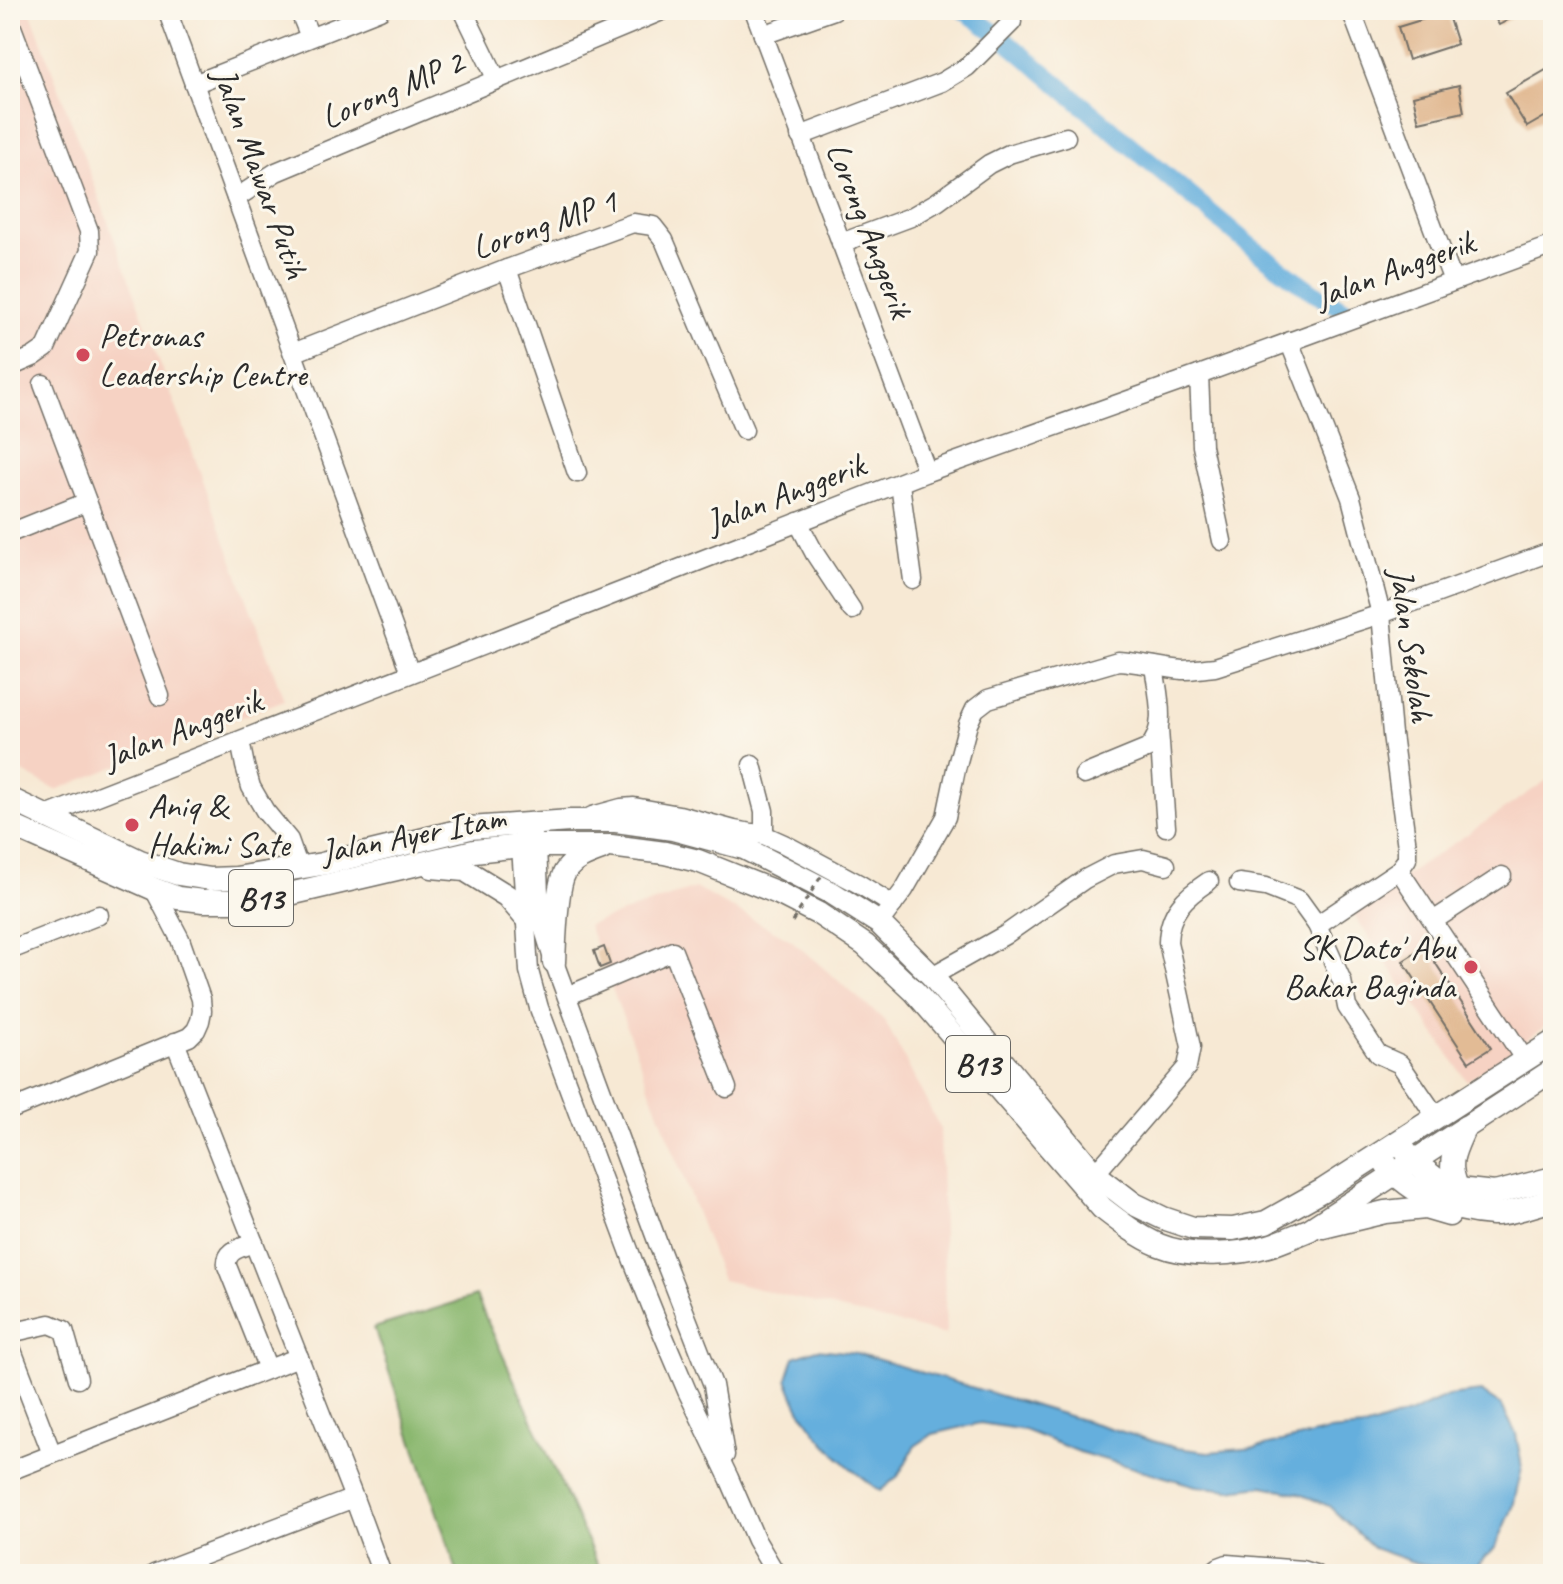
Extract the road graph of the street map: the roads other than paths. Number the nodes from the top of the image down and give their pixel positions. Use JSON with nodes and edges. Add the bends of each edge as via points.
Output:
{"nodes":[{"id":1,"x":167,"y":10,"type":"edge"},
{"id":2,"x":299,"y":10,"type":"edge"},
{"id":3,"x":380,"y":10,"type":"edge"},
{"id":4,"x":463,"y":10,"type":"edge"},
{"id":5,"x":664,"y":10,"type":"edge"},
{"id":6,"x":754,"y":10,"type":"edge"},
{"id":7,"x":834,"y":10,"type":"edge"},
{"id":8,"x":1351,"y":10,"type":"edge"},
{"id":9,"x":10,"y":22,"type":"edge"},
{"id":10,"x":1004,"y":31,"type":"dead end"},
{"id":11,"x":763,"y":35,"type":"junction"},
{"id":12,"x":310,"y":37,"type":"junction"},
{"id":13,"x":497,"y":80,"type":"junction"},
{"id":14,"x":194,"y":84,"type":"junction"},
{"id":15,"x":800,"y":136,"type":"junction"},
{"id":16,"x":1066,"y":137,"type":"dead end"},
{"id":17,"x":236,"y":198,"type":"junction"},
{"id":18,"x":841,"y":243,"type":"junction"},
{"id":19,"x":1553,"y":245,"type":"edge"},
{"id":20,"x":507,"y":269,"type":"junction"},
{"id":21,"x":1453,"y":281,"type":"junction"},
{"id":22,"x":1289,"y":341,"type":"junction"},
{"id":23,"x":293,"y":353,"type":"junction"},
{"id":24,"x":10,"y":367,"type":"edge"},
{"id":25,"x":1199,"y":375,"type":"junction"},
{"id":26,"x":43,"y":384,"type":"dead end"},
{"id":27,"x":744,"y":430,"type":"dead end"},
{"id":28,"x":927,"y":472,"type":"junction"},
{"id":29,"x":577,"y":473,"type":"dead end"},
{"id":30,"x":900,"y":484,"type":"junction"},
{"id":31,"x":87,"y":502,"type":"junction"},
{"id":32,"x":798,"y":522,"type":"junction"},
{"id":33,"x":10,"y":533,"type":"edge"},
{"id":34,"x":1222,"y":541,"type":"dead end"},
{"id":35,"x":1553,"y":551,"type":"edge"},
{"id":36,"x":913,"y":580,"type":"dead end"},
{"id":37,"x":852,"y":610,"type":"dead end"},
{"id":38,"x":1381,"y":614,"type":"junction"},
{"id":39,"x":1154,"y":666,"type":"junction"},
{"id":40,"x":410,"y":673,"type":"junction"},
{"id":41,"x":160,"y":696,"type":"dead end"},
{"id":42,"x":1159,"y":730,"type":"junction"},
{"id":43,"x":240,"y":741,"type":"junction"},
{"id":44,"x":752,"y":765,"type":"dead end"},
{"id":45,"x":1084,"y":775,"type":"dead end"},
{"id":46,"x":10,"y":799,"type":"edge"},
{"id":47,"x":46,"y":816,"type":"junction"},
{"id":48,"x":570,"y":821,"type":"junction"},
{"id":49,"x":10,"y":825,"type":"edge"},
{"id":50,"x":1166,"y":827,"type":"dead end"},
{"id":51,"x":764,"y":835,"type":"junction"},
{"id":52,"x":529,"y":839,"type":"junction"},
{"id":53,"x":611,"y":846,"type":"junction"},
{"id":54,"x":413,"y":865,"type":"junction"},
{"id":55,"x":1166,"y":865,"type":"dead end"},
{"id":56,"x":299,"y":868,"type":"junction"},
{"id":57,"x":1399,"y":870,"type":"junction"},
{"id":58,"x":1502,"y":876,"type":"dead end"},
{"id":59,"x":1209,"y":881,"type":"dead end"},
{"id":60,"x":1239,"y":883,"type":"dead end"},
{"id":61,"x":154,"y":889,"type":"junction"},
{"id":62,"x":203,"y":901,"type":"junction"},
{"id":63,"x":893,"y":905,"type":"junction"},
{"id":64,"x":99,"y":915,"type":"dead end"},
{"id":65,"x":525,"y":917,"type":"junction"},
{"id":66,"x":1433,"y":921,"type":"junction"},
{"id":67,"x":879,"y":923,"type":"junction"},
{"id":68,"x":1317,"y":925,"type":"junction"},
{"id":69,"x":180,"y":939,"type":"junction"},
{"id":70,"x":10,"y":950,"type":"edge"},
{"id":71,"x":554,"y":962,"type":"junction"},
{"id":72,"x":932,"y":976,"type":"junction"},
{"id":73,"x":567,"y":996,"type":"junction"},
{"id":74,"x":175,"y":1042,"type":"junction"},
{"id":75,"x":1553,"y":1042,"type":"edge"},
{"id":76,"x":1525,"y":1060,"type":"junction"},
{"id":77,"x":1553,"y":1070,"type":"edge"},
{"id":78,"x":727,"y":1088,"type":"dead end"},
{"id":79,"x":10,"y":1110,"type":"edge"},
{"id":80,"x":1437,"y":1118,"type":"junction"},
{"id":81,"x":1465,"y":1127,"type":"junction"},
{"id":82,"x":1397,"y":1142,"type":"junction"},
{"id":83,"x":1378,"y":1154,"type":"junction"},
{"id":84,"x":1413,"y":1161,"type":"junction"},
{"id":85,"x":1394,"y":1173,"type":"junction"},
{"id":86,"x":1095,"y":1174,"type":"junction"},
{"id":87,"x":1553,"y":1178,"type":"edge"},
{"id":88,"x":1458,"y":1189,"type":"junction"},
{"id":89,"x":1553,"y":1200,"type":"edge"},
{"id":90,"x":1494,"y":1215,"type":"junction"},
{"id":91,"x":1309,"y":1230,"type":"junction"},
{"id":92,"x":254,"y":1243,"type":"junction"},
{"id":93,"x":660,"y":1249,"type":"junction"},
{"id":94,"x":633,"y":1261,"type":"junction"},
{"id":95,"x":10,"y":1333,"type":"edge"},
{"id":96,"x":10,"y":1345,"type":"edge"},
{"id":97,"x":299,"y":1357,"type":"junction"},
{"id":98,"x":268,"y":1369,"type":"junction"},
{"id":99,"x":78,"y":1379,"type":"dead end"},
{"id":100,"x":52,"y":1454,"type":"junction"},
{"id":101,"x":10,"y":1471,"type":"edge"},
{"id":102,"x":729,"y":1478,"type":"junction"},
{"id":103,"x":354,"y":1498,"type":"junction"},
{"id":104,"x":154,"y":1574,"type":"edge"},
{"id":105,"x":382,"y":1574,"type":"edge"},
{"id":106,"x":776,"y":1574,"type":"edge"},
{"id":107,"x":1210,"y":1574,"type":"edge"},
{"id":108,"x":1315,"y":1574,"type":"edge"}],
"edges":[{"from":1,"to":14,"type":"street","name":"Jalan Mawar Putih"},
{"from":2,"to":12,"type":"street"},
{"from":3,"to":12,"type":"street"},
{"from":4,"to":13,"type":"street"},
{"from":5,"to":13,"type":"street","name":"Lorong MP 2"},
{"from":6,"to":11,"type":"street","name":"Lorong Anggerik"},
{"from":7,"to":11,"type":"street"},
{"from":8,"to":21,"type":"street"},
{"from":9,"to":24,"type":"street","via":[[89,231],[90,251],[46,348]]},
{"from":10,"to":15,"type":"street","via":[[967,67],[942,82]]},
{"from":11,"to":15,"type":"street","name":"Lorong Anggerik"},
{"from":12,"to":14,"type":"street"},
{"from":13,"to":17,"type":"street","name":"Lorong MP 2","via":[[276,172]]},
{"from":14,"to":17,"type":"street","name":"Jalan Mawar Putih"},
{"from":15,"to":18,"type":"street","name":"Lorong Anggerik"},
{"from":16,"to":18,"type":"street","via":[[1009,154],[911,217]]},
{"from":17,"to":23,"type":"street","name":"Jalan Mawar Putih"},
{"from":18,"to":28,"type":"street","name":"Lorong Anggerik"},
{"from":19,"to":21,"type":"street","name":"Jalan Anggerik"},
{"from":20,"to":23,"type":"street","name":"Lorong MP 1"},
{"from":20,"to":27,"type":"street","name":"Lorong MP 1","via":[[633,223],[653,226],[664,240]]},
{"from":20,"to":29,"type":"street"},
{"from":21,"to":22,"type":"street","name":"Jalan Anggerik"},
{"from":22,"to":25,"type":"street","name":"Jalan Anggerik"},
{"from":22,"to":38,"type":"street","name":"Jalan Sekolah","via":[[1351,498]]},
{"from":23,"to":40,"type":"street","name":"Jalan Mawar Putih"},
{"from":25,"to":28,"type":"street","name":"Jalan Anggerik"},
{"from":25,"to":34,"type":"street","via":[[1202,446]]},
{"from":26,"to":31,"type":"street"},
{"from":28,"to":30,"type":"street","name":"Jalan Anggerik"},
{"from":30,"to":32,"type":"street","name":"Jalan Anggerik"},
{"from":30,"to":36,"type":"street"},
{"from":31,"to":33,"type":"street"},
{"from":31,"to":41,"type":"street"},
{"from":32,"to":37,"type":"street"},
{"from":32,"to":40,"type":"street","name":"Jalan Anggerik"},
{"from":35,"to":38,"type":"street"},
{"from":38,"to":39,"type":"street","via":[[1215,667]]},
{"from":38,"to":57,"type":"street","name":"Jalan Sekolah","via":[[1407,847]]},
{"from":39,"to":42,"type":"street"},
{"from":39,"to":63,"type":"street","via":[[1118,661],[988,699],[975,709],[946,817]]},
{"from":40,"to":43,"type":"street","name":"Jalan Anggerik"},
{"from":42,"to":45,"type":"street","via":[[1147,749]]},
{"from":42,"to":50,"type":"street"},
{"from":43,"to":47,"type":"street","name":"Jalan Anggerik"},
{"from":43,"to":56,"type":"street","via":[[251,787],[289,840]]},
{"from":44,"to":51,"type":"street","via":[[764,811]]},
{"from":46,"to":47,"type":"main road","name":"Jalan Ayer Itam","number":"B13"},
{"from":47,"to":56,"type":"main road","name":"Jalan Ayer Itam","number":"B13","via":[[178,874],[223,879]]},
{"from":48,"to":51,"type":"street","via":[[634,807]]},
{"from":48,"to":52,"type":"main road","number":"B13"},
{"from":48,"to":67,"type":"main road","number":"B13","via":[[673,829],[744,848]]},
{"from":49,"to":61,"type":"main road","name":"Jalan Ayer Itam","number":"B13"},
{"from":51,"to":63,"type":"street"},
{"from":52,"to":53,"type":"main road","name":"Jalan Ayer Itam","number":"B13"},
{"from":52,"to":54,"type":"main road","name":"Jalan Ayer Itam","number":"B13"},
{"from":52,"to":56,"type":"main road","name":"Jalan Ayer Itam","number":"B13","via":[[470,828]]},
{"from":52,"to":65,"type":"street"},
{"from":52,"to":71,"type":"street","via":[[540,917]]},
{"from":53,"to":71,"type":"main road","via":[[580,857],[564,873]]},
{"from":53,"to":91,"type":"main road","name":"Jalan Ayer Itam","number":"B13","via":[[698,861],[778,893],[865,945],[915,992],[1102,1208],[1160,1246],[1185,1253],[1234,1253]]},
{"from":54,"to":62,"type":"main road","name":"Jalan Ayer Itam","number":"B13","via":[[281,896]]},
{"from":54,"to":65,"type":"main road","via":[[465,870],[507,896]]},
{"from":55,"to":72,"type":"street","via":[[1143,859],[1114,864]]},
{"from":57,"to":66,"type":"street"},
{"from":57,"to":68,"type":"street"},
{"from":58,"to":66,"type":"street"},
{"from":59,"to":86,"type":"street","via":[[1188,895],[1169,928],[1191,1047],[1187,1067]]},
{"from":60,"to":68,"type":"street","via":[[1299,900]]},
{"from":61,"to":62,"type":"main road","name":"Jalan Ayer Itam","number":"B13"},
{"from":61,"to":69,"type":"street"},
{"from":62,"to":69,"type":"street","via":[[182,915]]},
{"from":63,"to":67,"type":"street"},
{"from":64,"to":70,"type":"street"},
{"from":65,"to":94,"type":"street","via":[[529,971],[539,1008]]},
{"from":66,"to":76,"type":"street"},
{"from":67,"to":72,"type":"main road","number":"B13"},
{"from":68,"to":80,"type":"street","via":[[1342,981],[1347,1007],[1378,1054],[1400,1064]]},
{"from":69,"to":74,"type":"street","via":[[202,1011],[196,1030]]},
{"from":71,"to":73,"type":"street"},
{"from":72,"to":86,"type":"main road","number":"B13"},
{"from":73,"to":78,"type":"street","via":[[673,951]]},
{"from":73,"to":93,"type":"street"},
{"from":74,"to":79,"type":"street"},
{"from":74,"to":92,"type":"street"},
{"from":75,"to":76,"type":"main road","number":"B13"},
{"from":76,"to":80,"type":"main road","number":"B13"},
{"from":77,"to":81,"type":"main road","number":"B13"},
{"from":80,"to":82,"type":"main road","number":"B13"},
{"from":81,"to":84,"type":"main road","number":"B13"},
{"from":81,"to":88,"type":"main road","via":[[1453,1154],[1451,1175]]},
{"from":82,"to":83,"type":"main road","number":"B13"},
{"from":82,"to":84,"type":"main road"},
{"from":83,"to":85,"type":"main road"},
{"from":83,"to":86,"type":"main road","number":"B13","via":[[1266,1222],[1233,1229],[1193,1228],[1163,1218],[1134,1204]]},
{"from":84,"to":85,"type":"main road","number":"B13"},
{"from":84,"to":88,"type":"main road"},
{"from":85,"to":90,"type":"main road","via":[[1446,1206]]},
{"from":85,"to":91,"type":"main road","name":"Jalan Ayer Itam","number":"B13"},
{"from":87,"to":88,"type":"main road","via":[[1495,1193]]},
{"from":89,"to":90,"type":"main road"},
{"from":90,"to":91,"type":"main road","via":[[1464,1219],[1425,1208]]},
{"from":92,"to":97,"type":"street"},
{"from":92,"to":98,"type":"street","via":[[226,1258]]},
{"from":93,"to":94,"type":"street"},
{"from":93,"to":102,"type":"street","via":[[713,1385]]},
{"from":94,"to":102,"type":"street"},
{"from":95,"to":99,"type":"street","via":[[50,1324],[64,1330]]},
{"from":96,"to":100,"type":"street"},
{"from":97,"to":98,"type":"street"},
{"from":97,"to":103,"type":"street"},
{"from":98,"to":100,"type":"street"},
{"from":100,"to":101,"type":"street"},
{"from":102,"to":106,"type":"street"},
{"from":103,"to":104,"type":"street"},
{"from":103,"to":105,"type":"street"},
{"from":107,"to":108,"type":"street","via":[[1227,1564]]}]}
